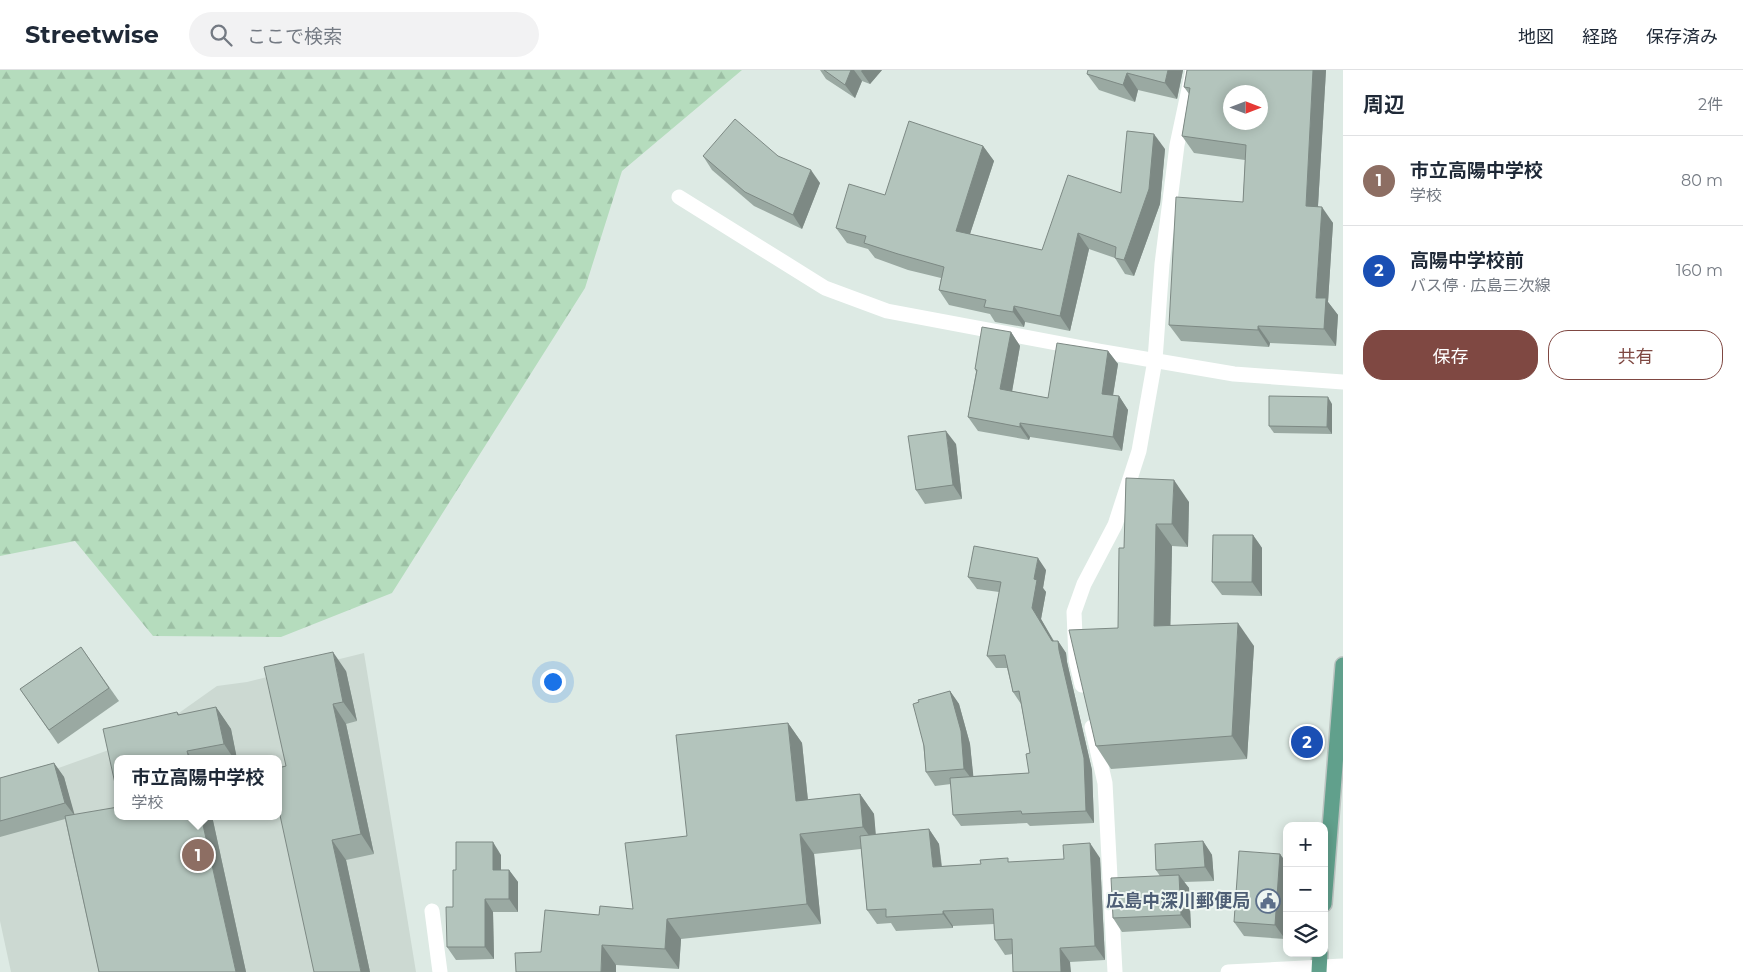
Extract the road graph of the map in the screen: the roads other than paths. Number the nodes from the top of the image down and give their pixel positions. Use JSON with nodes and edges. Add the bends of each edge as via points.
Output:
{"nodes":[{"id":1,"x":1193,"y":70,"type":"edge"},
{"id":2,"x":679,"y":197,"type":"dead end"},
{"id":3,"x":1155,"y":360,"type":"junction"},
{"id":4,"x":1343,"y":382,"type":"edge"},
{"id":5,"x":1343,"y":665,"type":"edge"},
{"id":6,"x":1085,"y":698,"type":"edge"},
{"id":7,"x":1089,"y":716,"type":"edge"},
{"id":8,"x":1327,"y":867,"type":"edge"},
{"id":9,"x":432,"y":911,"type":"dead end"},
{"id":10,"x":1320,"y":964,"type":"edge"},
{"id":11,"x":1343,"y":966,"type":"edge"},
{"id":12,"x":440,"y":972,"type":"edge"},
{"id":13,"x":1115,"y":972,"type":"edge"},
{"id":14,"x":1228,"y":972,"type":"edge"}],
"edges":[{"from":1,"to":3,"type":"street","via":[[1177,145],[1162,264]]},
{"from":2,"to":3,"type":"street","via":[[825,288],[887,311]]},
{"from":3,"to":4,"type":"street","via":[[1234,374]]},
{"from":3,"to":6,"type":"street","via":[[1139,451],[1115,525],[1084,584],[1074,612],[1076,660]]},
{"from":5,"to":8,"type":"main road"},
{"from":7,"to":13,"type":"street","via":[[1104,783]]},
{"from":9,"to":12,"type":"street"},
{"from":10,"to":11,"type":"street"},
{"from":10,"to":14,"type":"street"}]}
